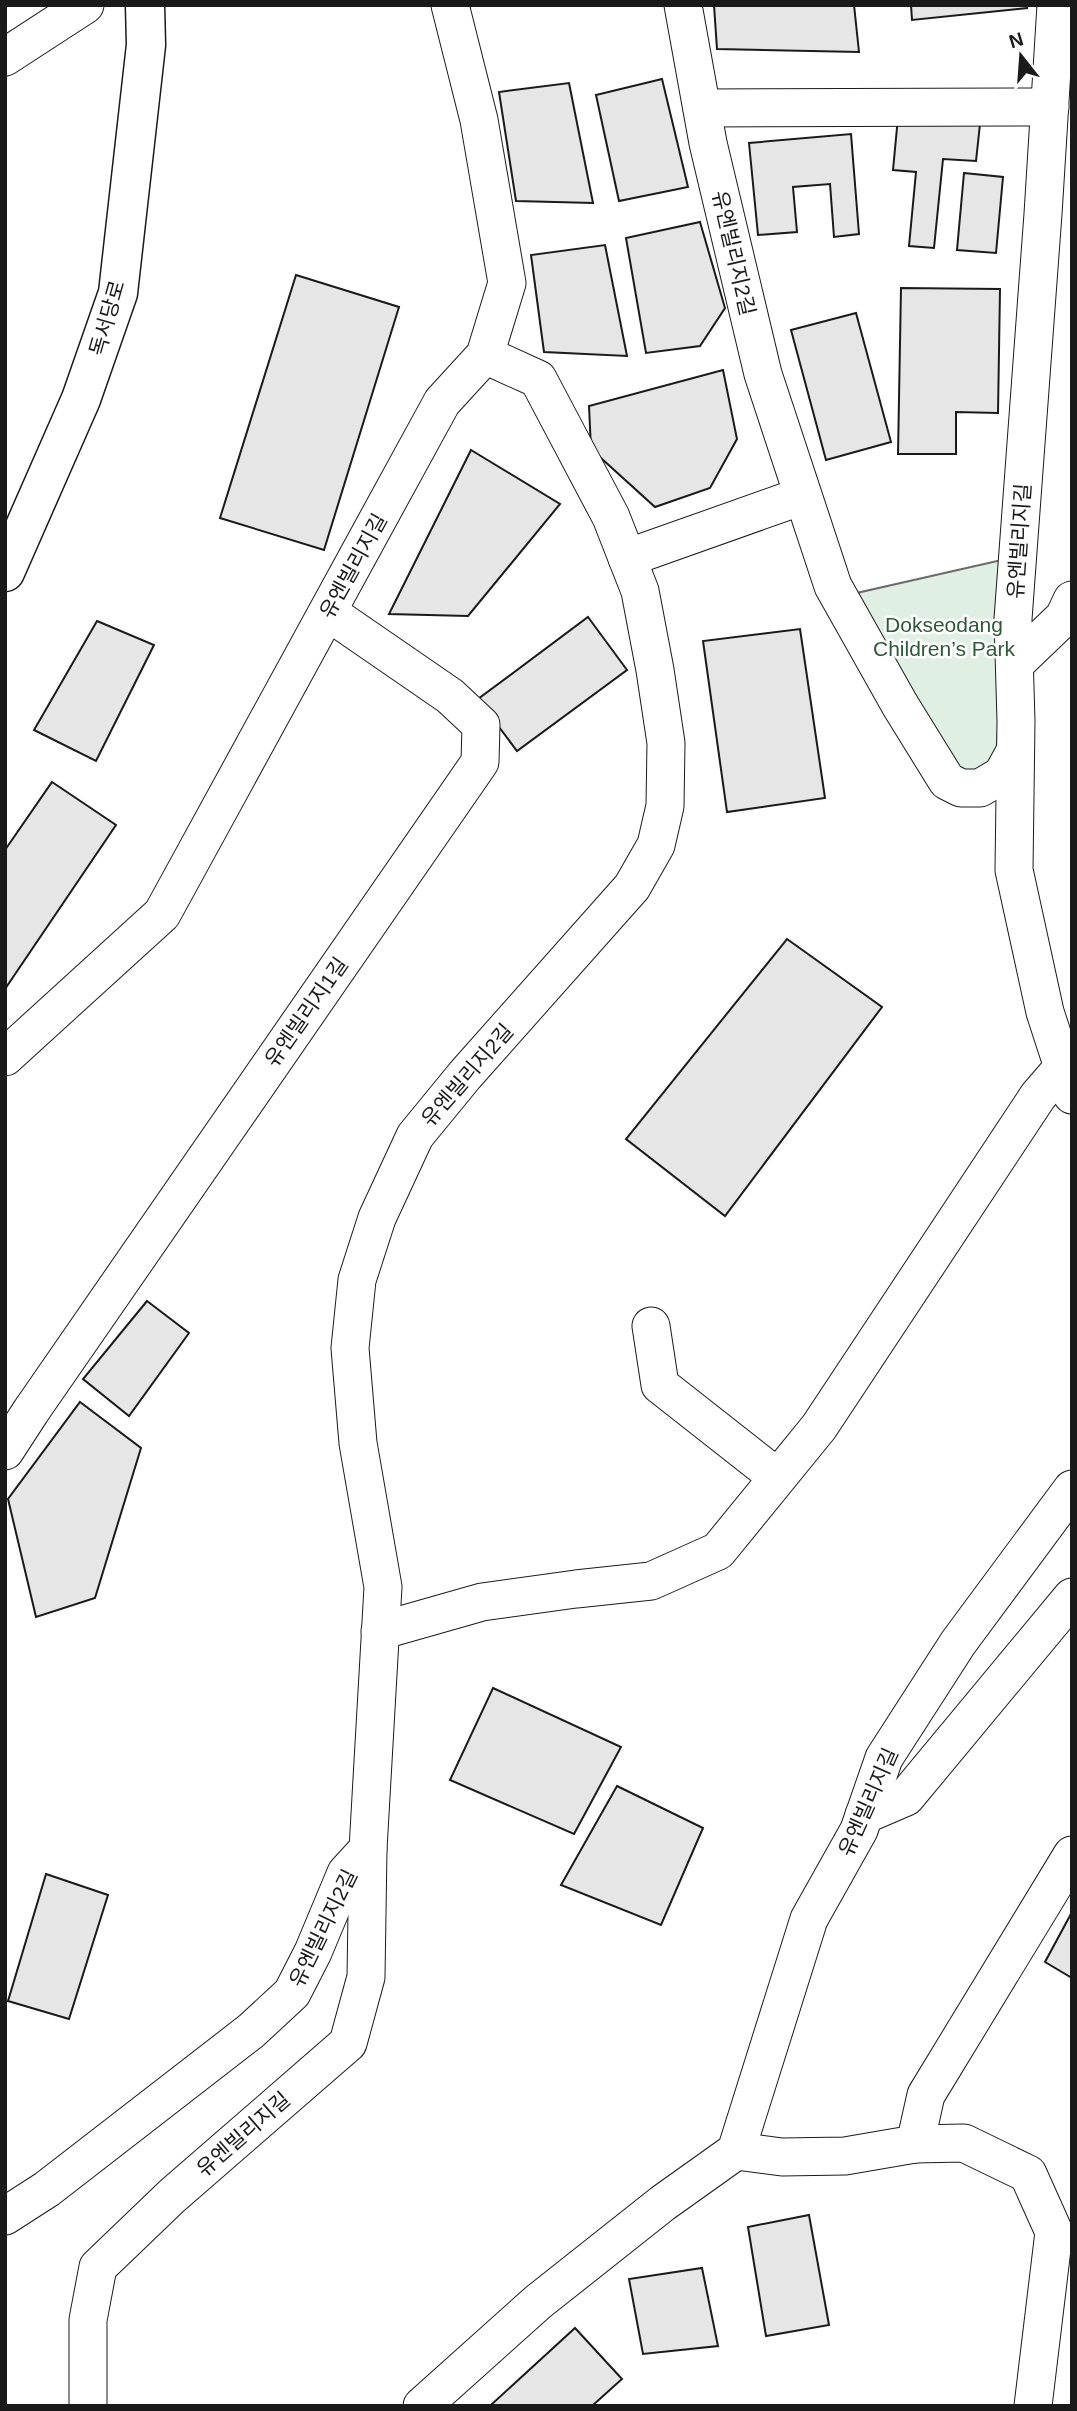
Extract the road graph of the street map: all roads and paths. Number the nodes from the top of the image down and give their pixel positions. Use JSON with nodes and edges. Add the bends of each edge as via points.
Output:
{"nodes":[{"id":1,"x":85,"y":5,"type":"edge"},
{"id":2,"x":145,"y":5,"type":"edge"},
{"id":3,"x":450,"y":5,"type":"edge"},
{"id":4,"x":682,"y":5,"type":"edge"},
{"id":5,"x":1056,"y":5,"type":"edge"},
{"id":6,"x":5,"y":57,"type":"edge"},
{"id":7,"x":1050,"y":107,"type":"junction"},
{"id":8,"x":702,"y":108,"type":"junction"},
{"id":9,"x":485,"y":355,"type":"junction"},
{"id":10,"x":802,"y":496,"type":"junction"},
{"id":11,"x":627,"y":558,"type":"junction"},
{"id":12,"x":5,"y":572,"type":"edge"},
{"id":13,"x":1072,"y":600,"type":"edge"},
{"id":14,"x":328,"y":612,"type":"junction"},
{"id":15,"x":1015,"y":664,"type":"junction"},
{"id":16,"x":1014,"y":753,"type":"junction"},
{"id":17,"x":5,"y":1057,"type":"edge"},
{"id":18,"x":1067,"y":1081,"type":"edge"},
{"id":19,"x":651,"y":1326,"type":"dead end"},
{"id":20,"x":5,"y":1451,"type":"edge"},
{"id":21,"x":778,"y":1477,"type":"junction"},
{"id":22,"x":1072,"y":1489,"type":"edge"},
{"id":23,"x":1072,"y":1597,"type":"edge"},
{"id":24,"x":380,"y":1631,"type":"junction"},
{"id":25,"x":864,"y":1815,"type":"junction"},
{"id":26,"x":368,"y":1849,"type":"junction"},
{"id":27,"x":1072,"y":1855,"type":"edge"},
{"id":28,"x":915,"y":2144,"type":"junction"},
{"id":29,"x":736,"y":2151,"type":"junction"},
{"id":30,"x":1059,"y":2207,"type":"edge"},
{"id":31,"x":5,"y":2216,"type":"edge"},
{"id":32,"x":88,"y":2406,"type":"edge"},
{"id":33,"x":422,"y":2406,"type":"edge"},
{"id":34,"x":1032,"y":2406,"type":"edge"}],
"edges":[{"from":1,"to":6,"type":"street"},
{"from":2,"to":12,"type":"main road","name":"독서당로","via":[[146,45],[118,293],[81,399]]},
{"from":3,"to":9,"type":"street","name":"유엔빌리지길","via":[[479,120],[507,283]]},
{"from":4,"to":8,"type":"street","name":"유엔빌리지2길"},
{"from":5,"to":7,"type":"street","name":"유엔빌리지길"},
{"from":7,"to":8,"type":"street"},
{"from":7,"to":15,"type":"street","name":"유엔빌리지길","via":[[1013,619]]},
{"from":8,"to":10,"type":"street","name":"유엔빌리지2길","via":[[763,374]]},
{"from":9,"to":11,"type":"street","name":"유엔빌리지2길","via":[[538,379],[611,517]]},
{"from":9,"to":14,"type":"street","name":"유엔빌리지길","via":[[442,402]]},
{"from":10,"to":11,"type":"street"},
{"from":10,"to":16,"type":"street","name":"유엔빌리지2길","via":[[833,586],[947,781],[961,788],[980,788],[1002,775]]},
{"from":11,"to":24,"type":"street","name":"유엔빌리지2길","via":[[640,591],[666,743],[665,806],[656,845],[632,887],[415,1136],[377,1218],[357,1280],[350,1348],[358,1443],[383,1587]]},
{"from":13,"to":15,"type":"street","via":[[1064,617]]},
{"from":14,"to":17,"type":"street","name":"유엔빌리지길","via":[[162,914]]},
{"from":14,"to":20,"type":"street","name":"유엔빌리지1길","via":[[450,696],[481,724],[480,762]]},
{"from":15,"to":16,"type":"street","name":"유엔빌리지길"},
{"from":16,"to":18,"type":"street","name":"유엔빌리지길","via":[[1014,870],[1045,1012]]},
{"from":18,"to":21,"type":"street","via":[[1038,1096],[819,1427]]},
{"from":19,"to":21,"type":"street","via":[[660,1385]]},
{"from":21,"to":24,"type":"street","via":[[718,1551],[651,1581],[482,1602]]},
{"from":22,"to":25,"type":"street","name":"유엔빌리지길","via":[[958,1643],[884,1758]]},
{"from":23,"to":25,"type":"street","via":[[906,1797]]},
{"from":24,"to":26,"type":"street","name":"유엔빌리지2길"},
{"from":25,"to":29,"type":"street","name":"유엔빌리지길","via":[[809,1919]]},
{"from":26,"to":31,"type":"street","name":"유엔빌리지2길","via":[[346,1873],[292,1993],[251,2031],[47,2189]]},
{"from":26,"to":32,"type":"street","name":"유엔빌리지길","via":[[366,1977],[348,2042],[98,2267],[88,2320]]},
{"from":27,"to":28,"type":"street","via":[[926,2095]]},
{"from":28,"to":29,"type":"street","via":[[845,2156],[782,2157]]},
{"from":28,"to":30,"type":"street","via":[[964,2143],[1028,2174]]},
{"from":29,"to":33,"type":"street","via":[[538,2302]]},
{"from":30,"to":34,"type":"street"}]}
